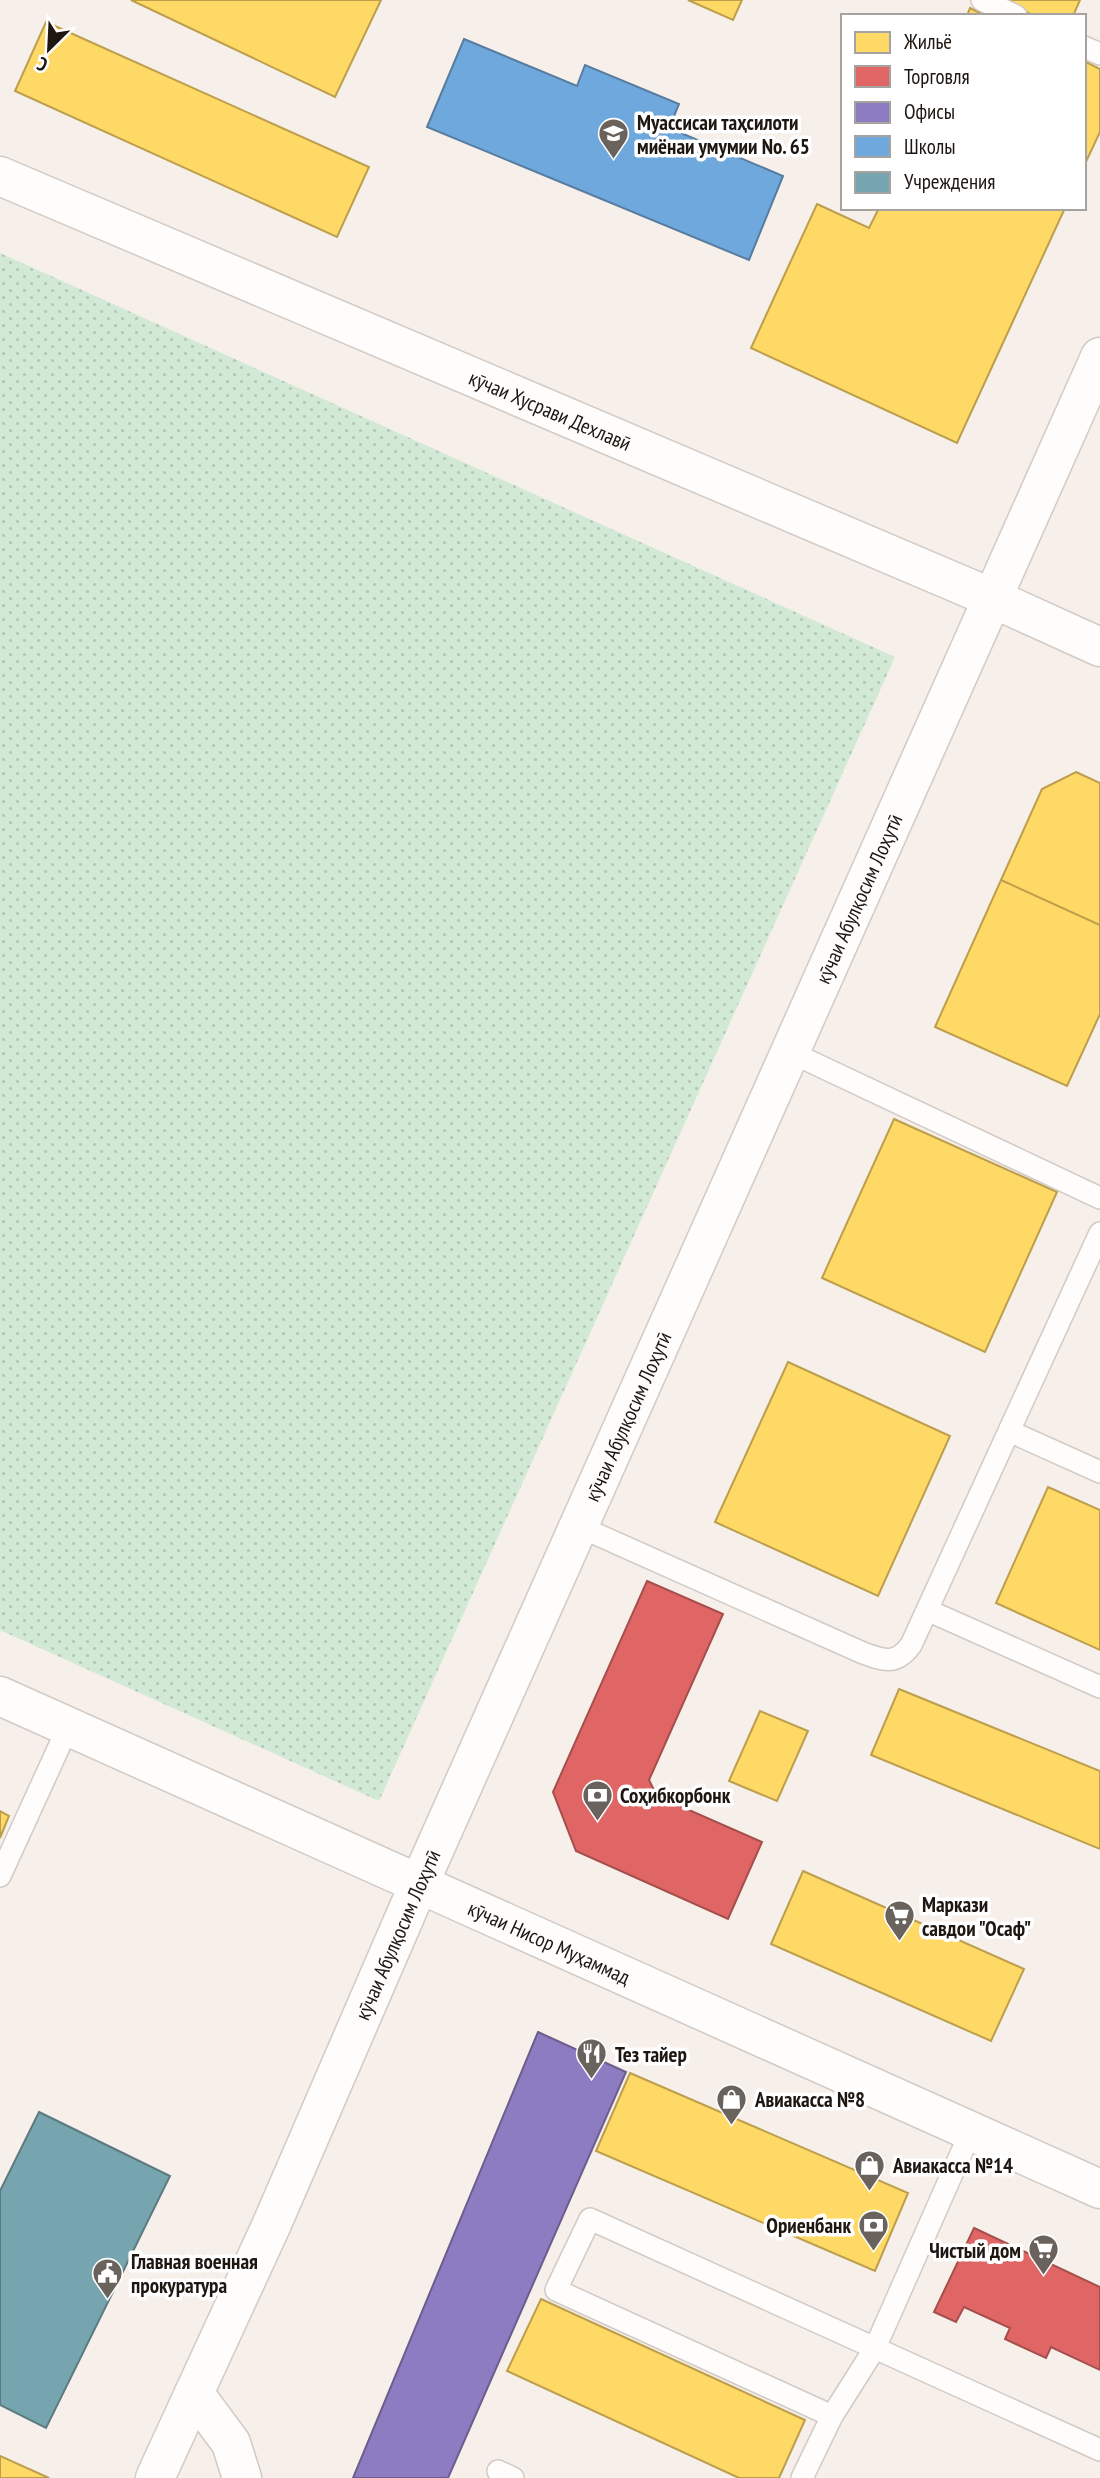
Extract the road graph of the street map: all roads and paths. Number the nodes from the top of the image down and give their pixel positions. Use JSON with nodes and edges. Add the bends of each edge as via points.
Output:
{"nodes":[{"id":1,"x":982,"y":0,"type":"edge"},
{"id":2,"x":1012,"y":14,"type":"edge"},
{"id":3,"x":0,"y":176,"type":"edge"},
{"id":4,"x":1100,"y":357,"type":"edge"},
{"id":5,"x":992,"y":598,"type":"junction"},
{"id":6,"x":1100,"y":647,"type":"edge"},
{"id":7,"x":790,"y":1052,"type":"junction"},
{"id":8,"x":1100,"y":1198,"type":"edge"},
{"id":9,"x":1100,"y":1233,"type":"edge"},
{"id":10,"x":1009,"y":1431,"type":"junction"},
{"id":11,"x":1100,"y":1472,"type":"edge"},
{"id":12,"x":578,"y":1526,"type":"junction"},
{"id":13,"x":927,"y":1610,"type":"junction"},
{"id":14,"x":1100,"y":1687,"type":"edge"},
{"id":15,"x":0,"y":1696,"type":"edge"},
{"id":16,"x":69,"y":1725,"type":"junction"},
{"id":17,"x":0,"y":1876,"type":"edge"},
{"id":18,"x":419,"y":1884,"type":"junction"},
{"id":19,"x":971,"y":2131,"type":"junction"},
{"id":20,"x":1100,"y":2189,"type":"edge"},
{"id":21,"x":875,"y":2348,"type":"junction"},
{"id":22,"x":194,"y":2393,"type":"junction"},
{"id":23,"x":832,"y":2416,"type":"junction"},
{"id":24,"x":1100,"y":2450,"type":"edge"},
{"id":25,"x":155,"y":2478,"type":"edge"},
{"id":26,"x":242,"y":2478,"type":"edge"},
{"id":27,"x":802,"y":2478,"type":"edge"}],
"edges":[{"from":1,"to":2,"type":"lane"},
{"from":3,"to":5,"type":"street","name":"кӯчаи Хусрави Дехлавӣ"},
{"from":4,"to":5,"type":"street","name":"кӯчаи Абулқосим Лоҳутӣ"},
{"from":5,"to":6,"type":"street","name":"кӯчаи Хусрави Дехлавӣ"},
{"from":5,"to":7,"type":"street","name":"кӯчаи Абулқосим Лоҳутӣ"},
{"from":7,"to":8,"type":"lane"},
{"from":7,"to":12,"type":"street","name":"кӯчаи Абулқосим Лоҳутӣ"},
{"from":9,"to":10,"type":"lane"},
{"from":10,"to":11,"type":"lane"},
{"from":10,"to":13,"type":"lane"},
{"from":12,"to":13,"type":"lane","via":[[880,1659],[895,1660],[904,1654]]},
{"from":12,"to":18,"type":"street","name":"кӯчаи Абулқосим Лоҳутӣ"},
{"from":13,"to":14,"type":"lane"},
{"from":15,"to":16,"type":"street","name":"кӯчаи Нисор Муҳаммад"},
{"from":16,"to":17,"type":"lane"},
{"from":16,"to":18,"type":"street","name":"кӯчаи Нисор Муҳаммад"},
{"from":18,"to":19,"type":"street","name":"кӯчаи Нисор Муҳаммад"},
{"from":18,"to":22,"type":"street","name":"кӯчаи Абулқосим Лоҳутӣ"},
{"from":19,"to":20,"type":"street","name":"кӯчаи Нисор Муҳаммад"},
{"from":19,"to":21,"type":"lane"},
{"from":21,"to":23,"type":"lane"},
{"from":21,"to":23,"type":"lane","via":[[590,2219],[556,2290]]},
{"from":21,"to":24,"type":"lane"},
{"from":22,"to":25,"type":"street","name":"кӯчаи Абулқосим Лоҳутӣ"},
{"from":22,"to":26,"type":"street","via":[[231,2443]]},
{"from":23,"to":27,"type":"lane"}]}
